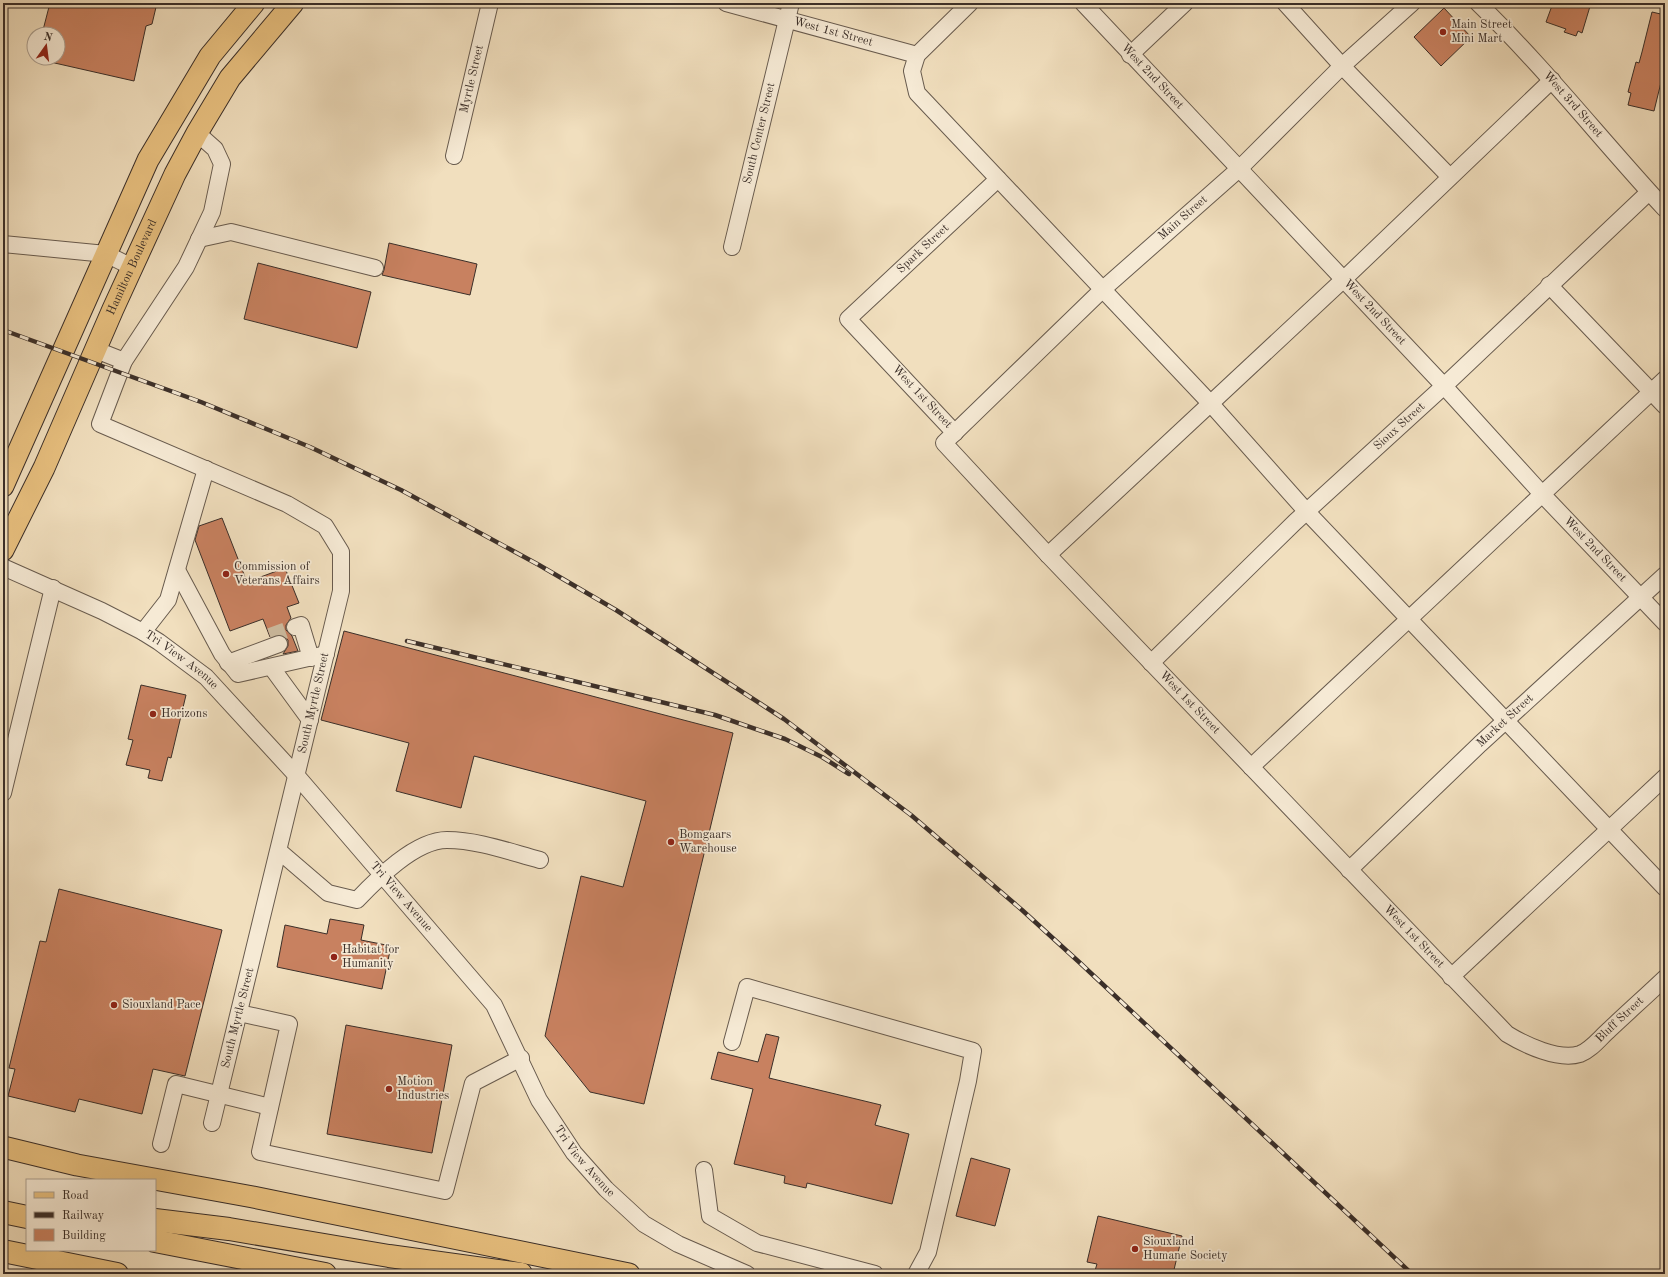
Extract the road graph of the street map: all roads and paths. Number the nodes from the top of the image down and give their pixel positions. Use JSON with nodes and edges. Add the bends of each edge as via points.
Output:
{"nodes":[{"id":1,"x":254,"y":3,"type":"edge"},
{"id":2,"x":293,"y":3,"type":"edge"},
{"id":3,"x":490,"y":3,"type":"edge"},
{"id":4,"x":726,"y":3,"type":"edge"},
{"id":5,"x":791,"y":3,"type":"edge"},
{"id":6,"x":970,"y":3,"type":"edge"},
{"id":7,"x":1083,"y":3,"type":"edge"},
{"id":8,"x":1185,"y":3,"type":"edge"},
{"id":9,"x":1284,"y":3,"type":"edge"},
{"id":10,"x":1412,"y":3,"type":"edge"},
{"id":11,"x":1478,"y":3,"type":"edge"},
{"id":12,"x":787,"y":19,"type":"junction"},
{"id":13,"x":917,"y":55,"type":"junction"},
{"id":14,"x":1130,"y":55,"type":"junction"},
{"id":15,"x":1342,"y":66,"type":"junction"},
{"id":16,"x":1552,"y":80,"type":"junction"},
{"id":17,"x":197,"y":133,"type":"junction"},
{"id":18,"x":454,"y":156,"type":"dead end"},
{"id":19,"x":1239,"y":169,"type":"junction"},
{"id":20,"x":1450,"y":177,"type":"junction"},
{"id":21,"x":998,"y":179,"type":"junction"},
{"id":22,"x":1649,"y":192,"type":"junction"},
{"id":23,"x":1665,"y":209,"type":"edge"},
{"id":24,"x":199,"y":239,"type":"junction"},
{"id":25,"x":3,"y":244,"type":"edge"},
{"id":26,"x":732,"y":247,"type":"dead end"},
{"id":27,"x":106,"y":254,"type":"junction"},
{"id":28,"x":132,"y":267,"type":"junction"},
{"id":29,"x":375,"y":268,"type":"dead end"},
{"id":30,"x":1344,"y":279,"type":"junction"},
{"id":31,"x":1549,"y":285,"type":"junction"},
{"id":32,"x":1102,"y":290,"type":"junction"},
{"id":33,"x":848,"y":318,"type":"joint"},
{"id":34,"x":96,"y":350,"type":"junction"},
{"id":35,"x":124,"y":361,"type":"junction"},
{"id":36,"x":1665,"y":379,"type":"edge"},
{"id":37,"x":1444,"y":386,"type":"junction"},
{"id":38,"x":1652,"y":392,"type":"junction"},
{"id":39,"x":1211,"y":404,"type":"junction"},
{"id":40,"x":1665,"y":406,"type":"edge"},
{"id":41,"x":955,"y":432,"type":"junction"},
{"id":42,"x":206,"y":469,"type":"junction"},
{"id":43,"x":3,"y":486,"type":"edge"},
{"id":44,"x":1542,"y":494,"type":"junction"},
{"id":45,"x":1307,"y":512,"type":"junction"},
{"id":46,"x":3,"y":550,"type":"edge"},
{"id":47,"x":1048,"y":555,"type":"junction"},
{"id":48,"x":3,"y":567,"type":"edge"},
{"id":49,"x":177,"y":570,"type":"junction"},
{"id":50,"x":1665,"y":574,"type":"edge"},
{"id":51,"x":52,"y":588,"type":"junction"},
{"id":52,"x":1640,"y":597,"type":"junction"},
{"id":53,"x":1410,"y":620,"type":"junction"},
{"id":54,"x":1665,"y":623,"type":"edge"},
{"id":55,"x":143,"y":632,"type":"junction"},
{"id":56,"x":319,"y":656,"type":"junction"},
{"id":57,"x":225,"y":658,"type":"junction"},
{"id":58,"x":1151,"y":663,"type":"junction"},
{"id":59,"x":272,"y":668,"type":"junction"},
{"id":60,"x":310,"y":720,"type":"junction"},
{"id":61,"x":1506,"y":720,"type":"junction"},
{"id":62,"x":1251,"y":767,"type":"junction"},
{"id":63,"x":297,"y":776,"type":"junction"},
{"id":64,"x":1665,"y":777,"type":"edge"},
{"id":65,"x":3,"y":793,"type":"edge"},
{"id":66,"x":1610,"y":830,"type":"junction"},
{"id":67,"x":279,"y":851,"type":"junction"},
{"id":68,"x":540,"y":860,"type":"dead end"},
{"id":69,"x":1349,"y":870,"type":"junction"},
{"id":70,"x":381,"y":874,"type":"junction"},
{"id":71,"x":1665,"y":888,"type":"edge"},
{"id":72,"x":1451,"y":977,"type":"junction"},
{"id":73,"x":1665,"y":978,"type":"edge"},
{"id":74,"x":239,"y":1013,"type":"junction"},
{"id":75,"x":732,"y":1042,"type":"dead end"},
{"id":76,"x":1572,"y":1054,"type":"joint"},
{"id":77,"x":521,"y":1058,"type":"junction"},
{"id":78,"x":219,"y":1094,"type":"junction"},
{"id":79,"x":270,"y":1107,"type":"junction"},
{"id":80,"x":212,"y":1123,"type":"dead end"},
{"id":81,"x":161,"y":1144,"type":"dead end"},
{"id":82,"x":3,"y":1147,"type":"edge"},
{"id":83,"x":704,"y":1170,"type":"dead end"},
{"id":84,"x":154,"y":1179,"type":"edge"},
{"id":85,"x":156,"y":1179,"type":"edge"},
{"id":86,"x":3,"y":1203,"type":"edge"},
{"id":87,"x":26,"y":1205,"type":"edge"},
{"id":88,"x":3,"y":1212,"type":"edge"},
{"id":89,"x":26,"y":1217,"type":"edge"},
{"id":90,"x":156,"y":1220,"type":"edge"},
{"id":91,"x":156,"y":1242,"type":"edge"},
{"id":92,"x":3,"y":1251,"type":"edge"},
{"id":93,"x":118,"y":1274,"type":"edge"},
{"id":94,"x":325,"y":1274,"type":"edge"},
{"id":95,"x":521,"y":1274,"type":"edge"},
{"id":96,"x":629,"y":1274,"type":"edge"},
{"id":97,"x":747,"y":1274,"type":"edge"},
{"id":98,"x":875,"y":1274,"type":"edge"},
{"id":99,"x":916,"y":1274,"type":"edge"}],
"edges":[{"from":1,"to":27,"type":"main road","via":[[210,56],[171,120],[148,160]]},
{"from":2,"to":17,"type":"main road","name":"Hamilton Boulevard","via":[[230,78]]},
{"from":3,"to":18,"type":"street","name":"Myrtle Street"},
{"from":4,"to":12,"type":"street","name":"West 1st Street"},
{"from":5,"to":12,"type":"street","name":"South Center Street"},
{"from":6,"to":13,"type":"street"},
{"from":7,"to":14,"type":"street","name":"West 2nd Street"},
{"from":8,"to":14,"type":"street"},
{"from":9,"to":15,"type":"street"},
{"from":10,"to":15,"type":"street","name":"Main Street"},
{"from":11,"to":16,"type":"street","name":"West 3rd Street"},
{"from":12,"to":13,"type":"street","name":"West 1st Street"},
{"from":12,"to":26,"type":"street","name":"South Center Street"},
{"from":13,"to":21,"type":"street","via":[[912,71],[917,93]]},
{"from":14,"to":19,"type":"street","name":"West 2nd Street"},
{"from":15,"to":19,"type":"street","name":"Main Street"},
{"from":15,"to":20,"type":"street"},
{"from":16,"to":20,"type":"street"},
{"from":16,"to":22,"type":"street","name":"West 3rd Street"},
{"from":17,"to":24,"type":"street","via":[[215,149],[222,164],[212,212]]},
{"from":17,"to":28,"type":"main road","name":"Hamilton Boulevard"},
{"from":19,"to":30,"type":"street","name":"West 2nd Street"},
{"from":19,"to":32,"type":"street","name":"Main Street"},
{"from":20,"to":30,"type":"street"},
{"from":21,"to":32,"type":"street"},
{"from":21,"to":33,"type":"street","name":"Spark Street"},
{"from":22,"to":23,"type":"street","name":"West 3rd Street"},
{"from":22,"to":31,"type":"street","name":"Sioux Street"},
{"from":24,"to":29,"type":"street","via":[[231,232]]},
{"from":24,"to":35,"type":"street","via":[[186,267]]},
{"from":25,"to":27,"type":"street"},
{"from":27,"to":28,"type":"street"},
{"from":27,"to":43,"type":"main road"},
{"from":28,"to":34,"type":"main road","name":"Hamilton Boulevard"},
{"from":30,"to":37,"type":"street","name":"West 2nd Street"},
{"from":30,"to":39,"type":"street"},
{"from":31,"to":37,"type":"street","name":"Sioux Street"},
{"from":31,"to":38,"type":"street"},
{"from":32,"to":39,"type":"street"},
{"from":32,"to":41,"type":"street","name":"Main Street"},
{"from":33,"to":41,"type":"street","name":"West 1st Street"},
{"from":34,"to":35,"type":"street"},
{"from":34,"to":46,"type":"main road","name":"Hamilton Boulevard","via":[[44,468]]},
{"from":35,"to":42,"type":"street","name":"South Myrtle Street","via":[[100,424]]},
{"from":36,"to":38,"type":"street"},
{"from":37,"to":44,"type":"street","name":"West 2nd Street"},
{"from":37,"to":45,"type":"street","name":"Sioux Street"},
{"from":38,"to":40,"type":"street"},
{"from":38,"to":44,"type":"street"},
{"from":39,"to":45,"type":"street"},
{"from":39,"to":47,"type":"street"},
{"from":41,"to":47,"type":"street","name":"West 1st Street","via":[[944,443]]},
{"from":42,"to":49,"type":"street"},
{"from":42,"to":56,"type":"street","name":"South Myrtle Street","via":[[286,504],[325,526],[341,552],[341,591]]},
{"from":44,"to":52,"type":"street","name":"West 2nd Street"},
{"from":44,"to":53,"type":"street"},
{"from":45,"to":53,"type":"street"},
{"from":45,"to":58,"type":"street","name":"Sioux Street"},
{"from":47,"to":58,"type":"street","name":"West 1st Street"},
{"from":48,"to":51,"type":"street","name":"Tri View Avenue"},
{"from":49,"to":55,"type":"street","via":[[168,600]]},
{"from":49,"to":57,"type":"street"},
{"from":50,"to":52,"type":"street","name":"Market Street"},
{"from":51,"to":55,"type":"street","name":"Tri View Avenue"},
{"from":51,"to":65,"type":"street"},
{"from":52,"to":54,"type":"street","name":"West 2nd Street"},
{"from":52,"to":61,"type":"street","name":"Market Street"},
{"from":53,"to":61,"type":"street"},
{"from":53,"to":62,"type":"street"},
{"from":55,"to":63,"type":"street","name":"Tri View Avenue","via":[[206,677]]},
{"from":56,"to":57,"type":"street","via":[[288,636]]},
{"from":56,"to":59,"type":"street"},
{"from":56,"to":60,"type":"street","name":"South Myrtle Street"},
{"from":57,"to":59,"type":"street","via":[[238,674]]},
{"from":58,"to":62,"type":"street","name":"West 1st Street"},
{"from":59,"to":60,"type":"street"},
{"from":60,"to":63,"type":"street","name":"South Myrtle Street"},
{"from":61,"to":66,"type":"street"},
{"from":61,"to":69,"type":"street","name":"Market Street"},
{"from":62,"to":69,"type":"street","name":"West 1st Street"},
{"from":63,"to":67,"type":"street","name":"South Myrtle Street"},
{"from":63,"to":70,"type":"street","name":"Tri View Avenue"},
{"from":64,"to":66,"type":"street"},
{"from":66,"to":71,"type":"street"},
{"from":66,"to":72,"type":"street"},
{"from":67,"to":70,"type":"street","via":[[328,893],[357,900]]},
{"from":67,"to":74,"type":"street","name":"South Myrtle Street"},
{"from":68,"to":70,"type":"street","via":[[477,844],[446,840],[419,848]]},
{"from":69,"to":72,"type":"street","name":"West 1st Street"},
{"from":70,"to":77,"type":"street","name":"Tri View Avenue","via":[[494,1005]]},
{"from":72,"to":76,"type":"street","name":"West 1st Street","via":[[1508,1034],[1523,1044],[1547,1052]]},
{"from":73,"to":76,"type":"street","name":"Bluff Street","via":[[1594,1044],[1580,1054]]},
{"from":74,"to":78,"type":"street","name":"South Myrtle Street"},
{"from":74,"to":79,"type":"street","via":[[289,1024]]},
{"from":75,"to":99,"type":"street","via":[[747,987],[973,1051],[928,1252]]},
{"from":77,"to":79,"type":"street","via":[[474,1083],[445,1191],[260,1152]]},
{"from":77,"to":97,"type":"street","name":"Tri View Avenue","via":[[539,1100],[570,1148],[606,1189],[644,1224],[685,1248]]},
{"from":78,"to":79,"type":"street"},
{"from":78,"to":80,"type":"street","name":"South Myrtle Street"},
{"from":78,"to":81,"type":"street","via":[[176,1084]]},
{"from":82,"to":84,"type":"main road","via":[[77,1165]]},
{"from":83,"to":98,"type":"street","via":[[710,1216],[757,1243]]},
{"from":85,"to":96,"type":"main road"},
{"from":86,"to":87,"type":"highway"},
{"from":88,"to":89,"type":"highway"},
{"from":90,"to":95,"type":"highway"},
{"from":91,"to":94,"type":"highway"},
{"from":92,"to":93,"type":"highway"}]}
